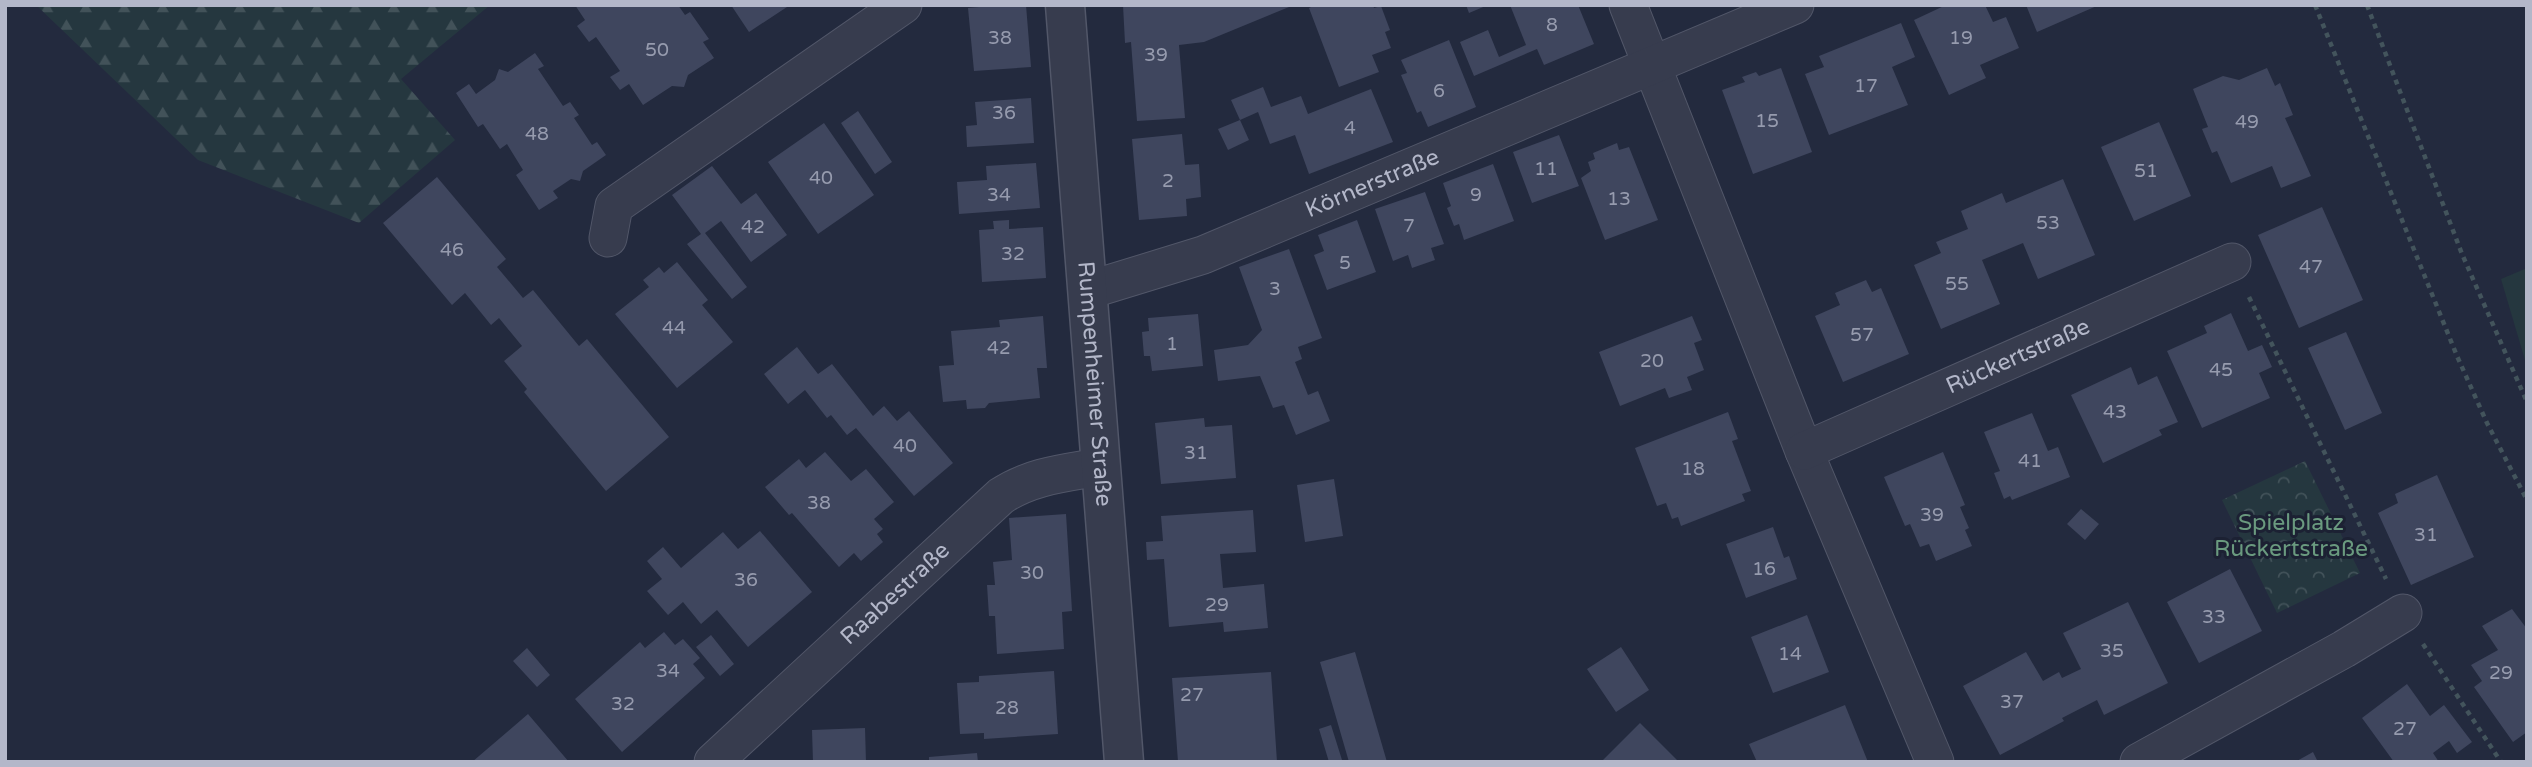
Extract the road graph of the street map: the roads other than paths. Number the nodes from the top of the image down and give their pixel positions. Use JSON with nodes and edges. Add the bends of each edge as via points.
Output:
{"nodes":[{"id":1,"x":903,"y":5,"type":"edge"},
{"id":2,"x":1065,"y":5,"type":"edge"},
{"id":3,"x":1628,"y":5,"type":"edge"},
{"id":4,"x":1794,"y":5,"type":"edge"},
{"id":5,"x":1651,"y":65,"type":"junction"},
{"id":6,"x":608,"y":238,"type":"dead end"},
{"id":7,"x":2232,"y":262,"type":"road end"},
{"id":8,"x":1089,"y":290,"type":"junction"},
{"id":9,"x":1804,"y":451,"type":"junction"},
{"id":10,"x":1100,"y":467,"type":"junction"},
{"id":11,"x":2403,"y":613,"type":"road end"},
{"id":12,"x":713,"y":762,"type":"edge"},
{"id":13,"x":1125,"y":762,"type":"edge"},
{"id":14,"x":1935,"y":762,"type":"edge"},
{"id":15,"x":2139,"y":762,"type":"edge"}],
"edges":[{"from":1,"to":6,"type":"street","via":[[614,206]]},
{"from":2,"to":8,"type":"street","name":"Rumpenheimer Straße"},
{"from":3,"to":5,"type":"street"},
{"from":4,"to":5,"type":"street","name":"Körnerstraße"},
{"from":5,"to":8,"type":"street","name":"Körnerstraße","via":[[1203,255]]},
{"from":5,"to":9,"type":"street"},
{"from":7,"to":9,"type":"street","name":"Rückertstraße"},
{"from":8,"to":10,"type":"street","name":"Rumpenheimer Straße"},
{"from":9,"to":14,"type":"street"},
{"from":10,"to":12,"type":"street","name":"Raabestraße","via":[[1019,484],[1001,496]]},
{"from":10,"to":13,"type":"street","name":"Rumpenheimer Straße"},
{"from":11,"to":15,"type":"street"}]}
